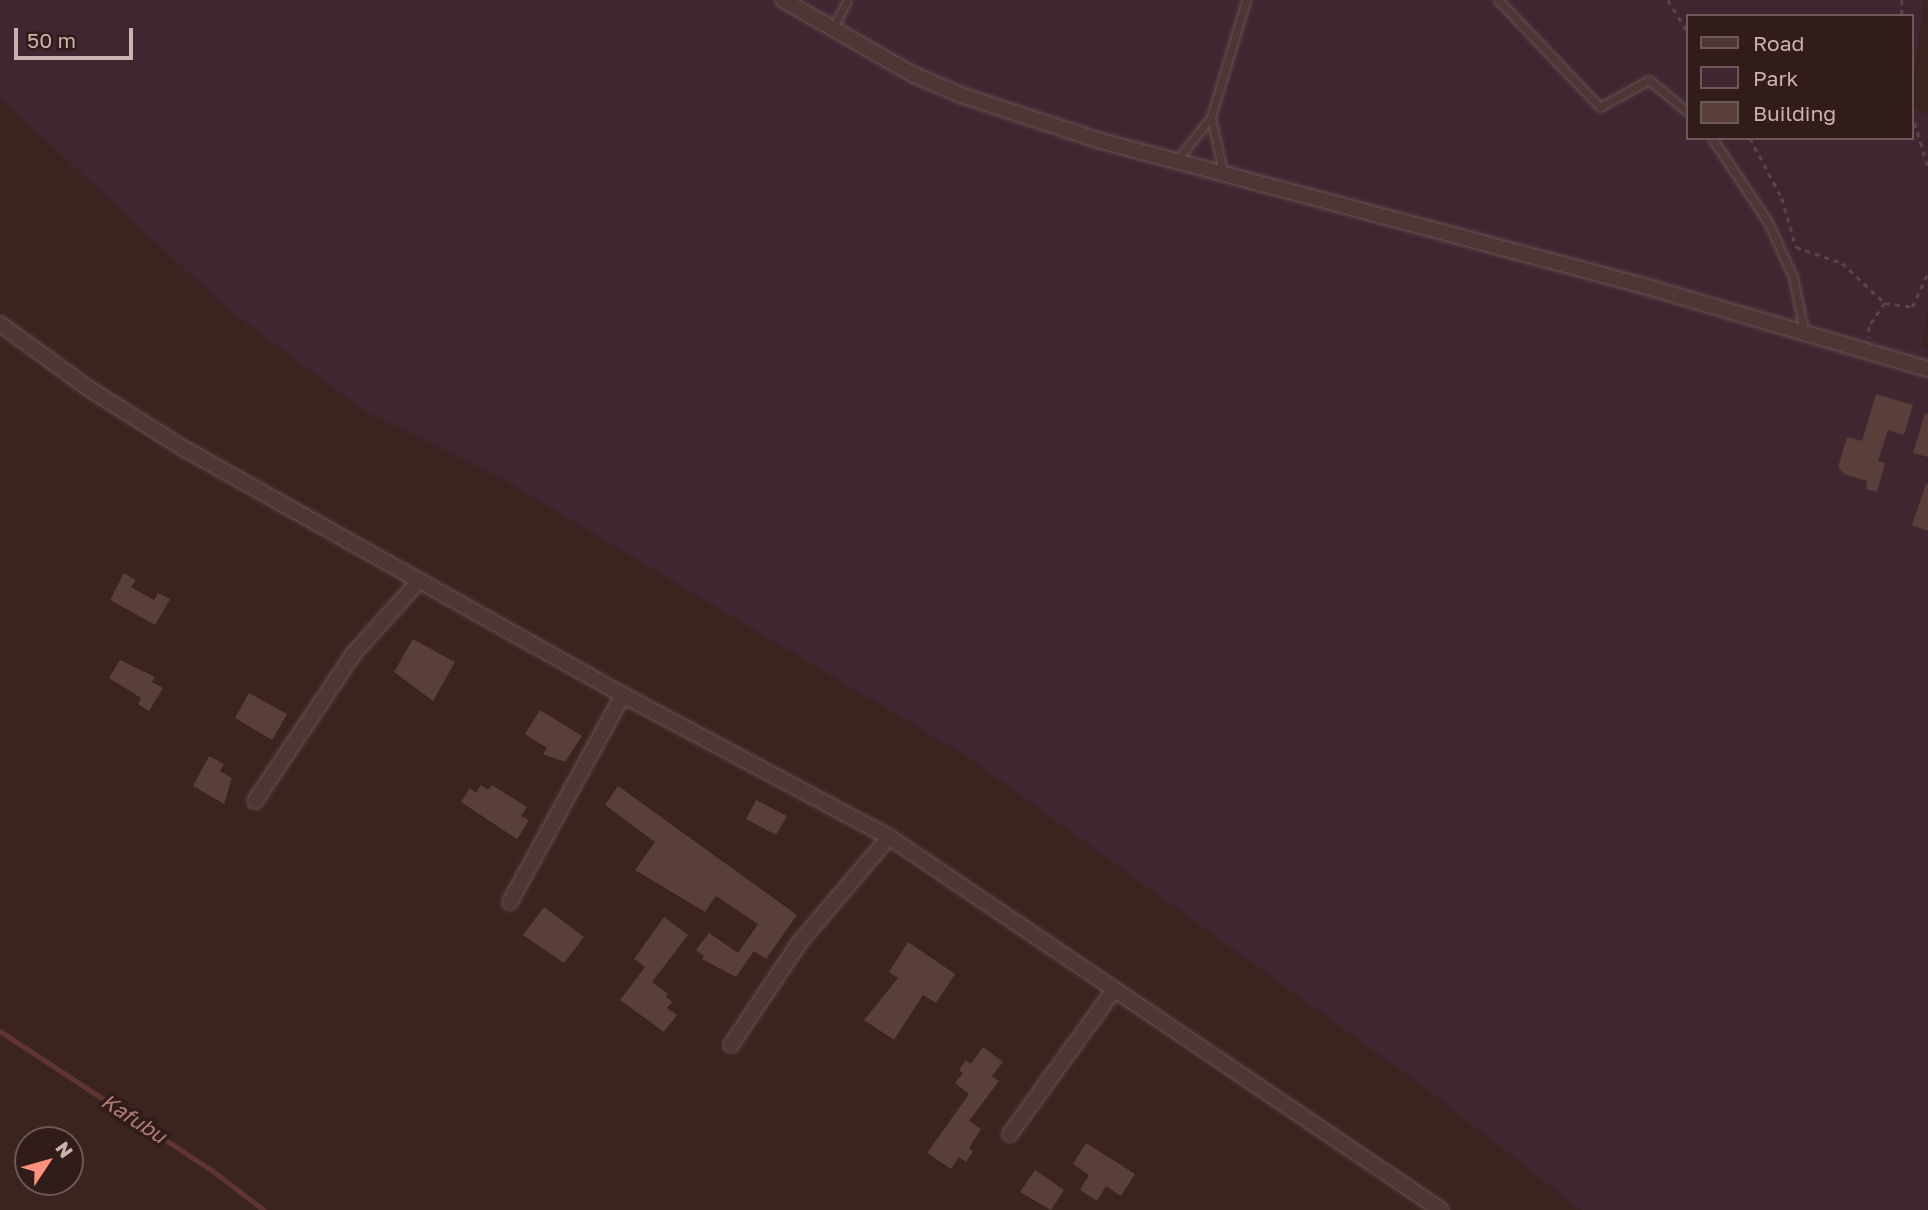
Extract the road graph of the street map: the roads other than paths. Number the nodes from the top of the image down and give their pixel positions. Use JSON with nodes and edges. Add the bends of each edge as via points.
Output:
{"nodes":[{"id":1,"x":783,"y":0,"type":"edge"},
{"id":2,"x":847,"y":0,"type":"edge"},
{"id":3,"x":1246,"y":0,"type":"edge"},
{"id":4,"x":1498,"y":0,"type":"edge"},
{"id":5,"x":833,"y":28,"type":"junction"},
{"id":6,"x":1686,"y":110,"type":"edge"},
{"id":7,"x":1212,"y":117,"type":"junction"},
{"id":8,"x":1713,"y":140,"type":"edge"},
{"id":9,"x":1177,"y":160,"type":"junction"},
{"id":10,"x":1223,"y":172,"type":"junction"},
{"id":11,"x":0,"y":324,"type":"edge"},
{"id":12,"x":1804,"y":331,"type":"junction"},
{"id":13,"x":1928,"y":369,"type":"edge"},
{"id":14,"x":421,"y":580,"type":"junction"},
{"id":15,"x":623,"y":695,"type":"junction"},
{"id":16,"x":255,"y":801,"type":"dead end"},
{"id":17,"x":888,"y":837,"type":"junction"},
{"id":18,"x":510,"y":902,"type":"dead end"},
{"id":19,"x":1112,"y":991,"type":"junction"},
{"id":20,"x":731,"y":1045,"type":"dead end"},
{"id":21,"x":1010,"y":1134,"type":"dead end"},
{"id":22,"x":1441,"y":1210,"type":"edge"}],
"edges":[{"from":1,"to":5,"type":"street"},
{"from":2,"to":5,"type":"lane"},
{"from":3,"to":7,"type":"lane"},
{"from":4,"to":6,"type":"lane","via":[[1600,107],[1649,80]]},
{"from":5,"to":9,"type":"street","via":[[912,74],[961,95]]},
{"from":7,"to":9,"type":"lane"},
{"from":7,"to":10,"type":"lane"},
{"from":8,"to":12,"type":"lane","via":[[1768,222],[1793,276]]},
{"from":9,"to":10,"type":"street"},
{"from":10,"to":12,"type":"street"},
{"from":11,"to":14,"type":"street","via":[[88,388],[183,448]]},
{"from":12,"to":13,"type":"street"},
{"from":14,"to":15,"type":"street"},
{"from":14,"to":16,"type":"street","via":[[354,653]]},
{"from":15,"to":17,"type":"street"},
{"from":15,"to":18,"type":"street"},
{"from":17,"to":19,"type":"street"},
{"from":17,"to":20,"type":"street","via":[[800,942]]},
{"from":19,"to":21,"type":"street"},
{"from":19,"to":22,"type":"street"}]}
